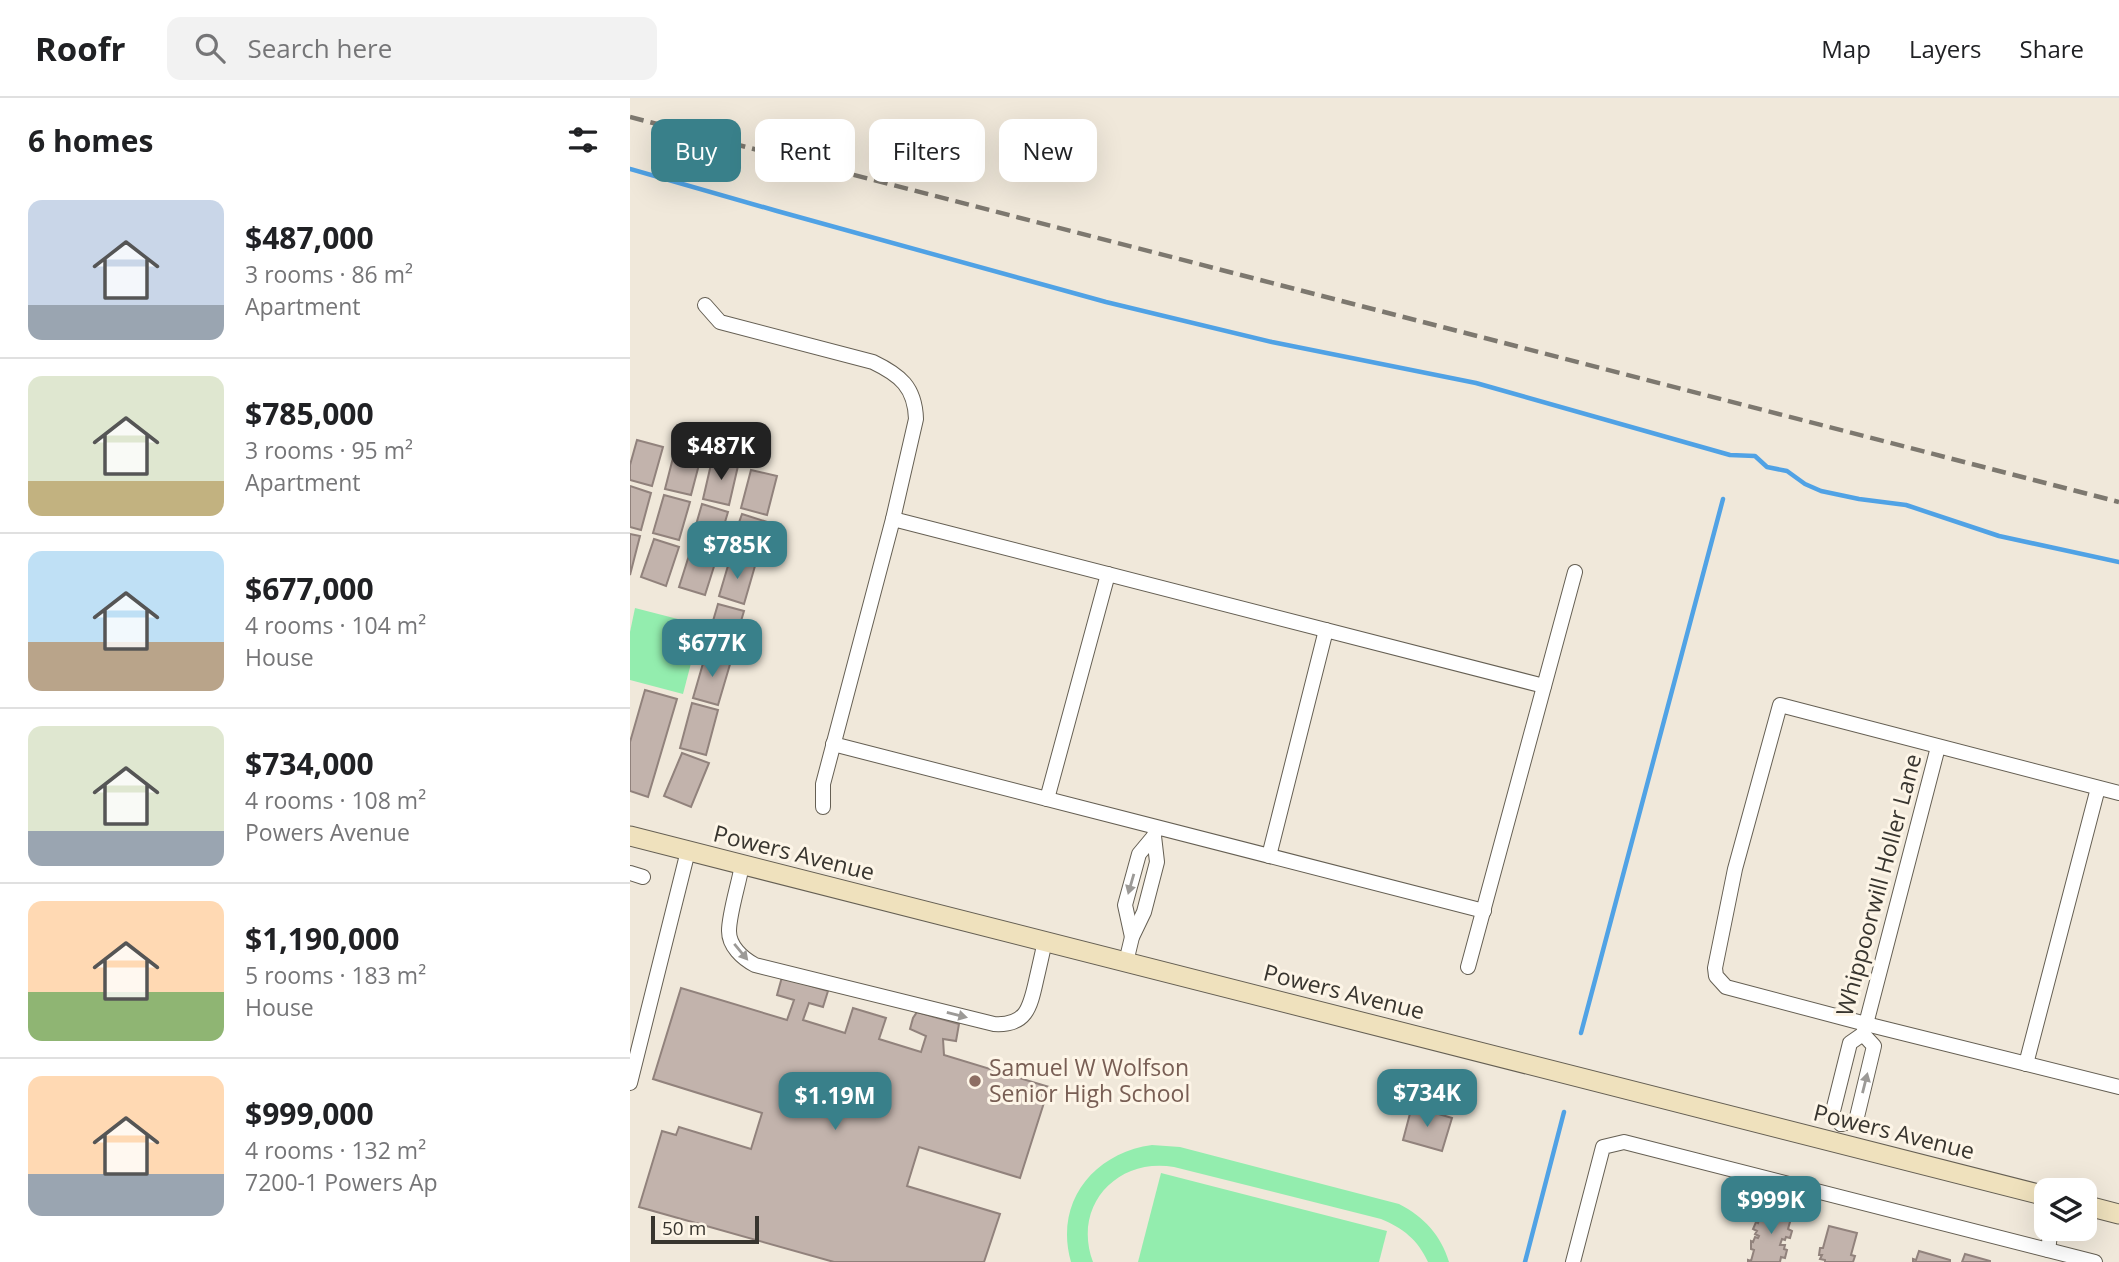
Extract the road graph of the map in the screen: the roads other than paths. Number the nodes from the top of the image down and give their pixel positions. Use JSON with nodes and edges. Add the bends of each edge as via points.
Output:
{"nodes":[{"id":1,"x":705,"y":305,"type":"dead end"},
{"id":2,"x":893,"y":519,"type":"junction"},
{"id":3,"x":1575,"y":572,"type":"dead end"},
{"id":4,"x":1108,"y":574,"type":"junction"},
{"id":5,"x":1326,"y":630,"type":"junction"},
{"id":6,"x":1545,"y":686,"type":"junction"},
{"id":7,"x":834,"y":744,"type":"junction"},
{"id":8,"x":1938,"y":747,"type":"junction"},
{"id":9,"x":2098,"y":788,"type":"junction"},
{"id":10,"x":2119,"y":793,"type":"edge"},
{"id":11,"x":1047,"y":799,"type":"junction"},
{"id":12,"x":823,"y":807,"type":"dead end"},
{"id":13,"x":1155,"y":831,"type":"junction"},
{"id":14,"x":630,"y":836,"type":"edge"},
{"id":15,"x":688,"y":851,"type":"junction"},
{"id":16,"x":1269,"y":856,"type":"junction"},
{"id":17,"x":742,"y":865,"type":"junction"},
{"id":18,"x":1484,"y":911,"type":"junction"},
{"id":19,"x":1132,"y":937,"type":"junction"},
{"id":20,"x":1045,"y":942,"type":"junction"},
{"id":21,"x":1126,"y":962,"type":"junction"},
{"id":22,"x":1468,"y":967,"type":"dead end"},
{"id":23,"x":1865,"y":1029,"type":"junction"},
{"id":24,"x":2026,"y":1064,"type":"junction"},
{"id":25,"x":630,"y":1083,"type":"edge"},
{"id":26,"x":2119,"y":1087,"type":"edge"},
{"id":27,"x":1839,"y":1133,"type":"junction"},
{"id":28,"x":2034,"y":1192,"type":"edge"},
{"id":29,"x":2097,"y":1208,"type":"edge"},
{"id":30,"x":2119,"y":1214,"type":"edge"},
{"id":31,"x":2050,"y":1241,"type":"edge"},
{"id":32,"x":2048,"y":1250,"type":"junction"},
{"id":33,"x":1573,"y":1262,"type":"edge"},
{"id":34,"x":2095,"y":1262,"type":"edge"}],
"edges":[{"from":1,"to":2,"type":"street","via":[[720,322],[873,362],[904,383],[915,402],[916,418]]},
{"from":2,"to":4,"type":"street"},
{"from":2,"to":7,"type":"street"},
{"from":3,"to":6,"type":"street"},
{"from":4,"to":5,"type":"street"},
{"from":4,"to":11,"type":"street"},
{"from":5,"to":6,"type":"street"},
{"from":5,"to":16,"type":"street"},
{"from":6,"to":18,"type":"street"},
{"from":7,"to":11,"type":"street"},
{"from":7,"to":12,"type":"street","via":[[823,784]]},
{"from":8,"to":9,"type":"street"},
{"from":8,"to":23,"type":"street","name":"Whippoorwill Holler Lane"},
{"from":8,"to":23,"type":"street","via":[[1780,705],[1735,869],[1716,976],[1726,986]]},
{"from":9,"to":10,"type":"street"},
{"from":9,"to":24,"type":"street"},
{"from":11,"to":13,"type":"street"},
{"from":13,"to":16,"type":"street"},
{"from":13,"to":19,"type":"street","via":[[1157,862]]},
{"from":13,"to":19,"type":"street","one_way":true,"via":[[1139,854],[1125,905]]},
{"from":14,"to":15,"type":"street","name":"Powers Avenue"},
{"from":15,"to":17,"type":"street","name":"Powers Avenue"},
{"from":15,"to":25,"type":"street"},
{"from":16,"to":18,"type":"street"},
{"from":17,"to":20,"type":"street","name":"Powers Avenue"},
{"from":17,"to":20,"type":"street","one_way":true,"via":[[729,933],[742,958],[755,965],[1007,1025],[1018,1021],[1031,1004]]},
{"from":18,"to":22,"type":"street"},
{"from":19,"to":21,"type":"street"},
{"from":20,"to":21,"type":"street","name":"Powers Avenue"},
{"from":21,"to":27,"type":"street","name":"Powers Avenue"},
{"from":23,"to":24,"type":"street"},
{"from":23,"to":27,"type":"street","name":"Whippoorwill Holler Lane","via":[[1850,1043],[1832,1115]]},
{"from":27,"to":23,"type":"street","name":"Whippoorwill Holler Lane","one_way":true,"via":[[1856,1121],[1874,1046]]},
{"from":24,"to":26,"type":"street"},
{"from":27,"to":28,"type":"street","name":"Powers Avenue"},
{"from":29,"to":30,"type":"street"},
{"from":31,"to":32,"type":"street"},
{"from":32,"to":33,"type":"street","via":[[1624,1142],[1602,1147]]},
{"from":32,"to":34,"type":"street"}]}
